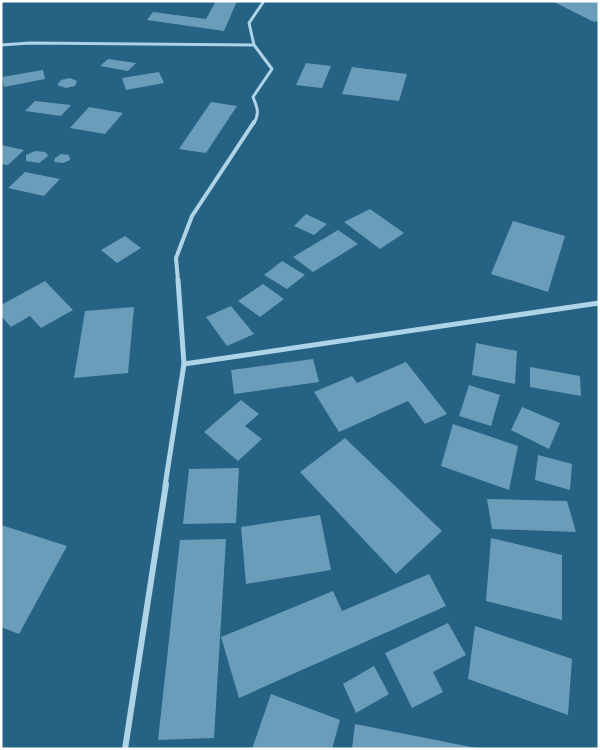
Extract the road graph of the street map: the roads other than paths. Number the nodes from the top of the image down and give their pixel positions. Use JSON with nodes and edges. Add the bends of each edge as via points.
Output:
{"nodes":[{"id":1,"x":264,"y":1,"type":"edge"},
{"id":2,"x":1,"y":45,"type":"edge"},
{"id":3,"x":254,"y":45,"type":"junction"},
{"id":4,"x":599,"y":303,"type":"edge"},
{"id":5,"x":184,"y":364,"type":"junction"},
{"id":6,"x":125,"y":749,"type":"edge"}],
"edges":[{"from":1,"to":3,"type":"street","via":[[249,24]]},
{"from":2,"to":3,"type":"street"},
{"from":3,"to":5,"type":"street","via":[[272,69],[253,97],[258,116],[192,216],[176,258]]},
{"from":4,"to":5,"type":"street"},
{"from":5,"to":6,"type":"street"}]}
